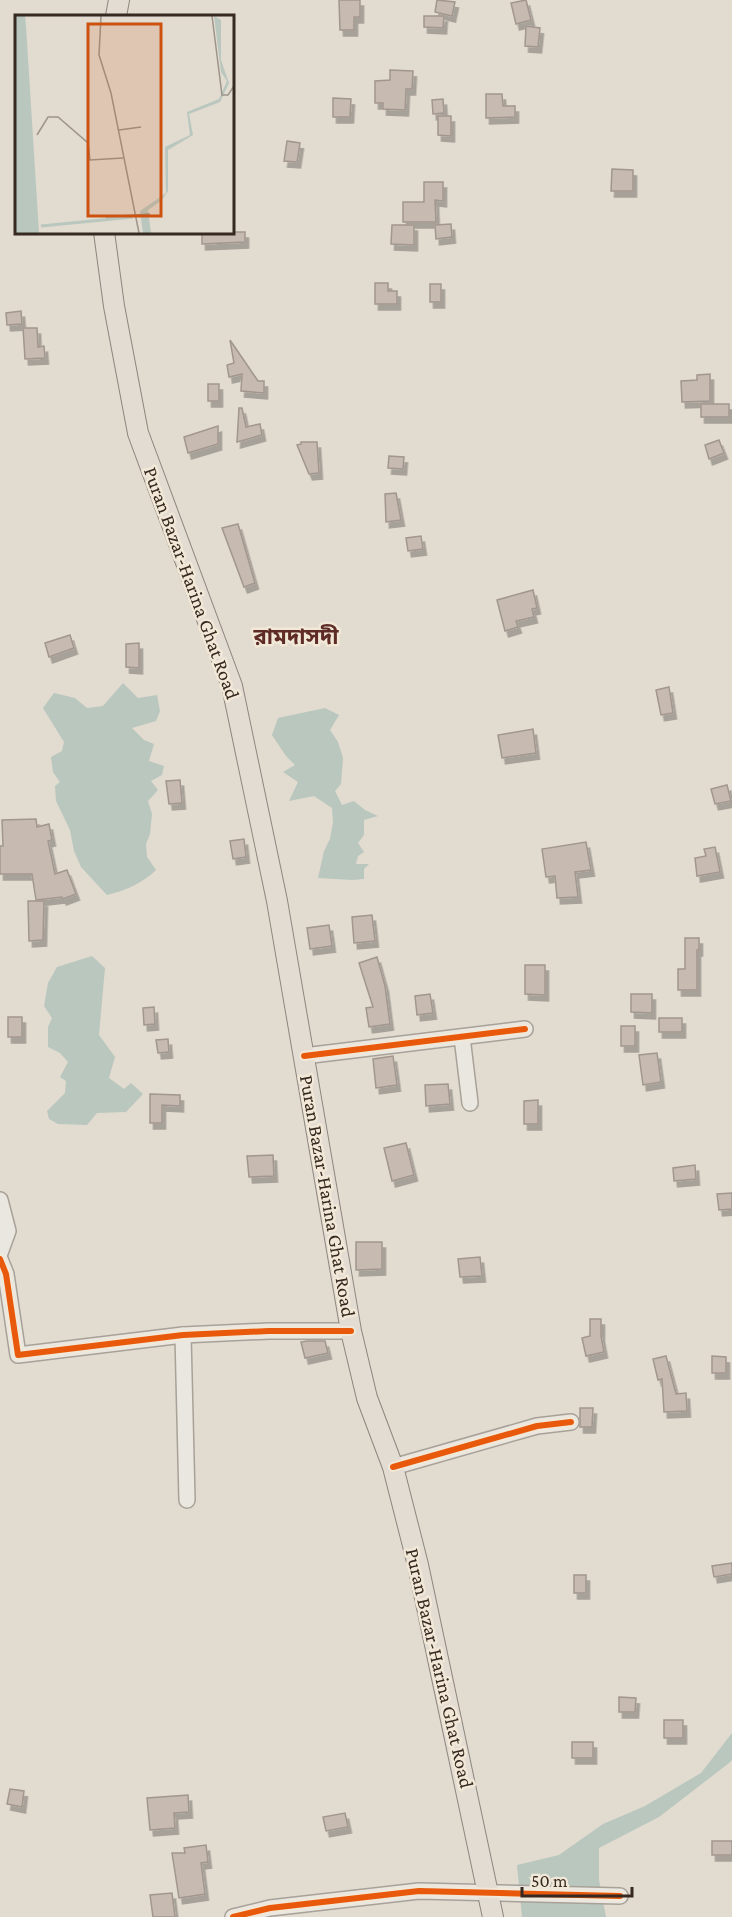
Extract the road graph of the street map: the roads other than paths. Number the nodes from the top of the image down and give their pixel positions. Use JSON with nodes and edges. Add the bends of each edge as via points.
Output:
{"nodes":[{"id":1,"x":119,"y":0,"type":"edge"},
{"id":2,"x":116,"y":15,"type":"edge"},
{"id":3,"x":104,"y":234,"type":"edge"},
{"id":4,"x":525,"y":1029,"type":"dead end"},
{"id":5,"x":462,"y":1037,"type":"junction"},
{"id":6,"x":304,"y":1056,"type":"junction"},
{"id":7,"x":470,"y":1103,"type":"dead end"},
{"id":8,"x":0,"y":1200,"type":"edge"},
{"id":9,"x":0,"y":1253,"type":"edge"},
{"id":10,"x":0,"y":1259,"type":"edge"},
{"id":11,"x":351,"y":1331,"type":"junction"},
{"id":12,"x":183,"y":1335,"type":"junction"},
{"id":13,"x":571,"y":1422,"type":"dead end"},
{"id":14,"x":393,"y":1467,"type":"junction"},
{"id":15,"x":187,"y":1500,"type":"dead end"},
{"id":16,"x":489,"y":1894,"type":"junction"},
{"id":17,"x":620,"y":1896,"type":"dead end"},
{"id":18,"x":233,"y":1917,"type":"edge"},
{"id":19,"x":494,"y":1917,"type":"edge"}],
"edges":[{"from":1,"to":2,"type":"main road"},
{"from":3,"to":6,"type":"main road","name":"Puran Bazar-Harina Ghat Road","via":[[138,434],[232,686],[277,901]]},
{"from":4,"to":5,"type":"street"},
{"from":5,"to":6,"type":"street"},
{"from":5,"to":7,"type":"street"},
{"from":6,"to":11,"type":"main road","name":"Puran Bazar-Harina Ghat Road"},
{"from":8,"to":9,"type":"street","via":[[8,1231]]},
{"from":10,"to":12,"type":"street","via":[[6,1274],[18,1355]]},
{"from":11,"to":12,"type":"street"},
{"from":11,"to":14,"type":"main road","name":"Puran Bazar-Harina Ghat Road","via":[[367,1398]]},
{"from":12,"to":15,"type":"street"},
{"from":13,"to":14,"type":"street","via":[[537,1426]]},
{"from":14,"to":16,"type":"main road","name":"Puran Bazar-Harina Ghat Road","via":[[421,1576]]},
{"from":16,"to":17,"type":"street"},
{"from":16,"to":18,"type":"street","via":[[419,1891],[270,1908]]},
{"from":16,"to":19,"type":"main road","name":"Puran Bazar-Harina Ghat Road"}]}
